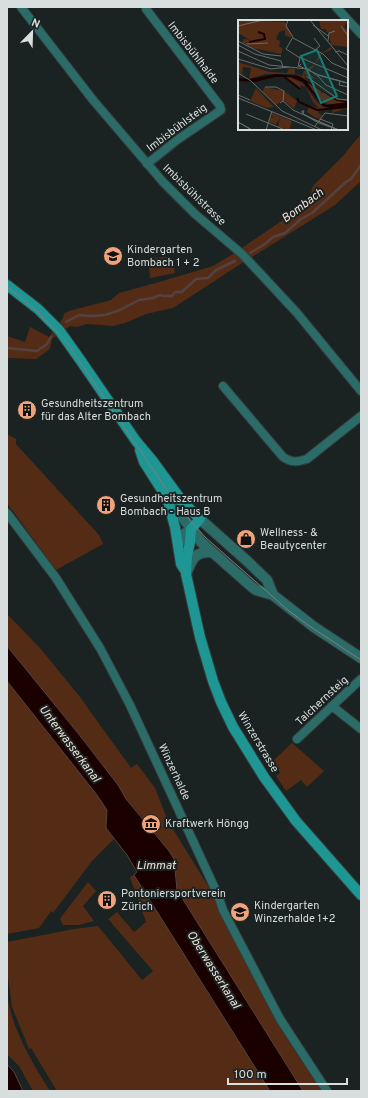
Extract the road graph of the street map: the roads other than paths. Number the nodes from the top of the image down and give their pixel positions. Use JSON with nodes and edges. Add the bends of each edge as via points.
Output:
{"nodes":[{"id":1,"x":21,"y":7,"type":"edge"},
{"id":2,"x":336,"y":7,"type":"edge"},
{"id":3,"x":146,"y":9,"type":"dead end"},
{"id":4,"x":361,"y":34,"type":"edge"},
{"id":5,"x":221,"y":110,"type":"joint"},
{"id":6,"x":147,"y":164,"type":"junction"},
{"id":7,"x":7,"y":285,"type":"edge"},
{"id":8,"x":223,"y":386,"type":"dead end"},
{"id":9,"x":361,"y":391,"type":"edge"},
{"id":10,"x":361,"y":416,"type":"edge"},
{"id":11,"x":136,"y":441,"type":"junction"},
{"id":12,"x":167,"y":498,"type":"junction"},
{"id":13,"x":7,"y":514,"type":"edge"},
{"id":14,"x":200,"y":519,"type":"junction"},
{"id":15,"x":191,"y":529,"type":"junction"},
{"id":16,"x":178,"y":545,"type":"junction"},
{"id":17,"x":211,"y":552,"type":"junction"},
{"id":18,"x":186,"y":574,"type":"junction"},
{"id":19,"x":273,"y":595,"type":"junction"},
{"id":20,"x":361,"y":658,"type":"edge"},
{"id":21,"x":361,"y":679,"type":"edge"},
{"id":22,"x":332,"y":706,"type":"junction"},
{"id":23,"x":361,"y":729,"type":"edge"},
{"id":24,"x":298,"y":739,"type":"dead end"},
{"id":25,"x":361,"y":895,"type":"edge"},
{"id":26,"x":327,"y":1091,"type":"edge"}],
"edges":[{"from":1,"to":6,"type":"street","name":"Imbisbühlstrasse","via":[[93,100]]},
{"from":2,"to":4,"type":"street"},
{"from":3,"to":5,"type":"street","name":"Imbisbühlhalde"},
{"from":5,"to":6,"type":"street","name":"Imbisbühlsteig"},
{"from":6,"to":9,"type":"street","name":"Imbisbühlstrasse","via":[[195,214],[242,254],[297,313]]},
{"from":7,"to":11,"type":"main road","via":[[38,308],[59,330]]},
{"from":8,"to":10,"type":"street","via":[[289,461],[307,459]]},
{"from":11,"to":12,"type":"main road","name":"Winzerstrasse","via":[[144,462]]},
{"from":11,"to":14,"type":"main road","via":[[182,501]]},
{"from":12,"to":15,"type":"street"},
{"from":12,"to":16,"type":"main road","name":"Winzerstrasse"},
{"from":13,"to":26,"type":"street","name":"Winzerhalde","via":[[56,578],[100,648],[133,712],[244,951],[280,1019]]},
{"from":14,"to":15,"type":"main road"},
{"from":14,"to":19,"type":"street","via":[[267,580]]},
{"from":15,"to":16,"type":"street","via":[[184,534]]},
{"from":15,"to":17,"type":"street"},
{"from":15,"to":18,"type":"main road","name":"Winzerstrasse"},
{"from":16,"to":18,"type":"main road","name":"Winzerstrasse","via":[[181,564]]},
{"from":17,"to":18,"type":"street","via":[[196,555]]},
{"from":17,"to":19,"type":"street","via":[[256,590]]},
{"from":18,"to":25,"type":"main road","name":"Winzerstrasse","via":[[208,665],[233,727],[264,777],[296,820]]},
{"from":19,"to":20,"type":"street","via":[[314,627]]},
{"from":21,"to":22,"type":"street","name":"Talchernsteig"},
{"from":22,"to":23,"type":"street"},
{"from":22,"to":24,"type":"street","name":"Talchernsteig"}]}
